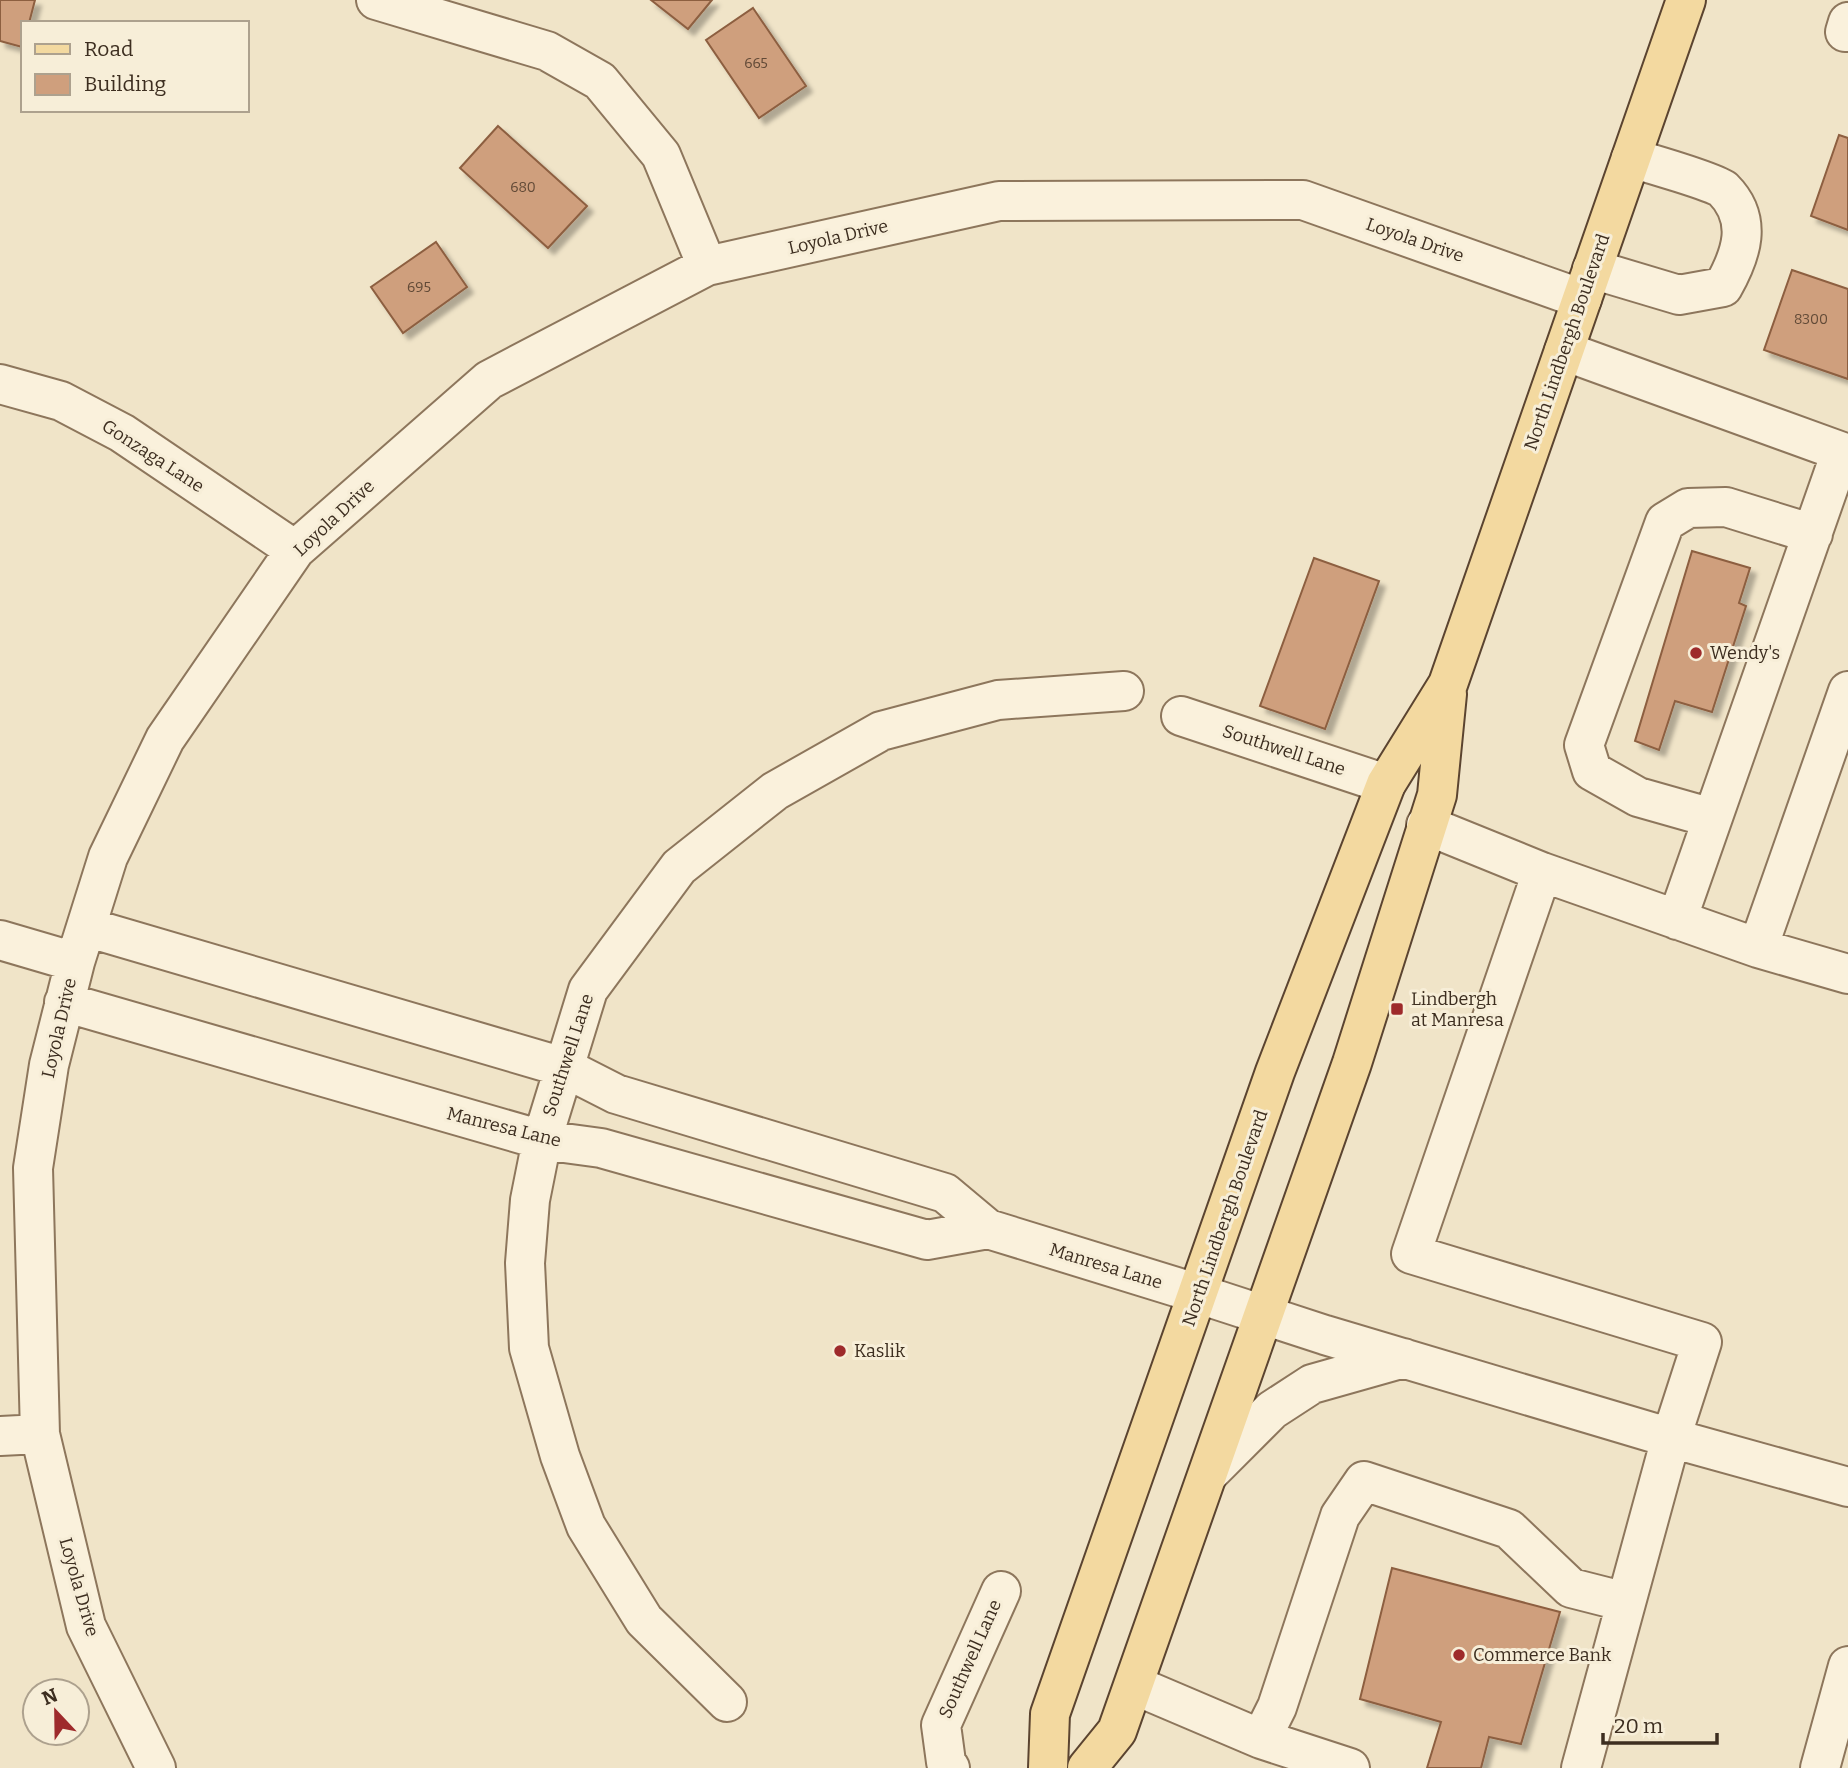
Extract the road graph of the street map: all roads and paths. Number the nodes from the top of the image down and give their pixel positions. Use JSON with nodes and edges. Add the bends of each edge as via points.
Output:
{"nodes":[{"id":1,"x":376,"y":0,"type":"edge"},
{"id":2,"x":1686,"y":0,"type":"edge"},
{"id":3,"x":1848,"y":22,"type":"edge"},
{"id":4,"x":1848,"y":33,"type":"edge"},
{"id":5,"x":1631,"y":158,"type":"junction"},
{"id":6,"x":707,"y":267,"type":"junction"},
{"id":7,"x":1587,"y":284,"type":"junction"},
{"id":8,"x":1564,"y":351,"type":"junction"},
{"id":9,"x":0,"y":384,"type":"edge"},
{"id":10,"x":1844,"y":453,"type":"edge"},
{"id":11,"x":1813,"y":534,"type":"junction"},
{"id":12,"x":295,"y":550,"type":"junction"},
{"id":13,"x":1448,"y":684,"type":"junction"},
{"id":14,"x":1124,"y":691,"type":"dead end"},
{"id":15,"x":1848,"y":691,"type":"edge"},
{"id":16,"x":1181,"y":716,"type":"dead end"},
{"id":17,"x":1386,"y":784,"type":"junction"},
{"id":18,"x":1712,"y":818,"type":"junction"},
{"id":19,"x":1426,"y":825,"type":"junction"},
{"id":20,"x":1542,"y":872,"type":"junction"},
{"id":21,"x":1677,"y":920,"type":"junction"},
{"id":22,"x":0,"y":940,"type":"edge"},
{"id":23,"x":80,"y":945,"type":"junction"},
{"id":24,"x":1758,"y":948,"type":"junction"},
{"id":25,"x":1848,"y":974,"type":"edge"},
{"id":26,"x":64,"y":1002,"type":"junction"},
{"id":27,"x":563,"y":1067,"type":"junction"},
{"id":28,"x":541,"y":1140,"type":"junction"},
{"id":29,"x":793,"y":1146,"type":"junction"},
{"id":30,"x":778,"y":1197,"type":"junction"},
{"id":31,"x":988,"y":1229,"type":"junction"},
{"id":32,"x":1199,"y":1294,"type":"junction"},
{"id":33,"x":1264,"y":1315,"type":"junction"},
{"id":34,"x":1405,"y":1357,"type":"junction"},
{"id":35,"x":40,"y":1434,"type":"junction"},
{"id":36,"x":0,"y":1436,"type":"edge"},
{"id":37,"x":1671,"y":1438,"type":"junction"},
{"id":38,"x":1209,"y":1473,"type":"junction"},
{"id":39,"x":1848,"y":1487,"type":"edge"},
{"id":40,"x":1001,"y":1591,"type":"dead end"},
{"id":41,"x":1626,"y":1602,"type":"junction"},
{"id":42,"x":1848,"y":1666,"type":"edge"},
{"id":43,"x":1133,"y":1685,"type":"junction"},
{"id":44,"x":727,"y":1702,"type":"dead end"},
{"id":45,"x":1261,"y":1739,"type":"junction"},
{"id":46,"x":156,"y":1768,"type":"edge"},
{"id":47,"x":950,"y":1768,"type":"edge"},
{"id":48,"x":1048,"y":1768,"type":"edge"},
{"id":49,"x":1087,"y":1768,"type":"edge"},
{"id":50,"x":1350,"y":1768,"type":"edge"},
{"id":51,"x":1581,"y":1768,"type":"edge"},
{"id":52,"x":1820,"y":1768,"type":"edge"}],
"edges":[{"from":1,"to":6,"type":"street","via":[[547,51],[600,81],[661,155]]},
{"from":2,"to":5,"type":"main road","name":"North Lindbergh Boulevard"},
{"from":3,"to":4,"type":"street"},
{"from":5,"to":7,"type":"main road","name":"North Lindbergh Boulevard"},
{"from":5,"to":7,"type":"street","name":"Loyola Drive","via":[[1721,187],[1736,208],[1743,232],[1738,261],[1723,287],[1679,296]]},
{"from":6,"to":7,"type":"street","name":"Loyola Drive","via":[[999,201],[1303,200]]},
{"from":6,"to":12,"type":"street","name":"Loyola Drive","via":[[489,380]]},
{"from":7,"to":8,"type":"main road","name":"North Lindbergh Boulevard"},
{"from":8,"to":10,"type":"street"},
{"from":8,"to":13,"type":"main road","name":"North Lindbergh Boulevard"},
{"from":9,"to":12,"type":"street","name":"Gonzaga Lane","via":[[61,401],[122,433]]},
{"from":10,"to":11,"type":"street"},
{"from":11,"to":18,"type":"street"},
{"from":11,"to":18,"type":"street","via":[[1726,507],[1688,508],[1665,522],[1584,745],[1592,771],[1638,797]]},
{"from":12,"to":23,"type":"street","name":"Loyola Drive","via":[[165,739],[108,857]]},
{"from":13,"to":17,"type":"main road","name":"North Lindbergh Boulevard"},
{"from":13,"to":19,"type":"main road","name":"North Lindbergh Boulevard","via":[[1437,796]]},
{"from":14,"to":27,"type":"street","name":"Southwell Lane","via":[[998,700],[881,731],[775,791],[678,867],[588,990]]},
{"from":15,"to":24,"type":"street"},
{"from":16,"to":17,"type":"street","name":"Southwell Lane"},
{"from":17,"to":32,"type":"main road","name":"North Lindbergh Boulevard","via":[[1275,1072]]},
{"from":18,"to":21,"type":"street"},
{"from":19,"to":20,"type":"street"},
{"from":19,"to":33,"type":"main road","name":"North Lindbergh Boulevard","via":[[1352,1063]]},
{"from":20,"to":21,"type":"street"},
{"from":20,"to":37,"type":"street","via":[[1411,1254],[1702,1342]]},
{"from":21,"to":24,"type":"street"},
{"from":22,"to":23,"type":"street","name":"Manresa Lane"},
{"from":23,"to":26,"type":"street","name":"Loyola Drive"},
{"from":23,"to":27,"type":"street","name":"Manresa Lane"},
{"from":24,"to":25,"type":"street"},
{"from":26,"to":28,"type":"street","name":"Manresa Lane"},
{"from":26,"to":35,"type":"street","name":"Loyola Drive","via":[[48,1065],[33,1168]]},
{"from":27,"to":28,"type":"street","name":"Southwell Lane"},
{"from":27,"to":29,"type":"street","name":"Manresa Lane","via":[[616,1094]]},
{"from":28,"to":30,"type":"street","name":"Manresa Lane","via":[[601,1148]]},
{"from":28,"to":44,"type":"street","name":"Southwell Lane","via":[[525,1263],[529,1348],[560,1455],[586,1526],[644,1620]]},
{"from":29,"to":30,"type":"street"},
{"from":29,"to":31,"type":"street","name":"Manresa Lane","via":[[945,1193]]},
{"from":30,"to":31,"type":"street","name":"Manresa Lane","via":[[927,1240]]},
{"from":31,"to":32,"type":"street","name":"Manresa Lane"},
{"from":32,"to":33,"type":"street","name":"Manresa Lane"},
{"from":32,"to":48,"type":"main road","name":"North Lindbergh Boulevard","via":[[1050,1714]]},
{"from":33,"to":34,"type":"street","name":"Manresa Lane"},
{"from":33,"to":38,"type":"main road","name":"North Lindbergh Boulevard"},
{"from":34,"to":37,"type":"street","name":"Manresa Lane"},
{"from":34,"to":38,"type":"street","via":[[1312,1384],[1272,1410]]},
{"from":35,"to":36,"type":"street"},
{"from":35,"to":46,"type":"street","name":"Loyola Drive","via":[[86,1626]]},
{"from":37,"to":39,"type":"street","name":"Manresa Lane"},
{"from":37,"to":41,"type":"street"},
{"from":38,"to":43,"type":"main road","name":"North Lindbergh Boulevard"},
{"from":40,"to":47,"type":"street","name":"Southwell Lane","via":[[941,1725]]},
{"from":41,"to":45,"type":"street","via":[[1571,1588],[1509,1529],[1364,1481],[1340,1516],[1278,1707]]},
{"from":41,"to":51,"type":"street"},
{"from":42,"to":52,"type":"street"},
{"from":43,"to":45,"type":"street"},
{"from":43,"to":49,"type":"main road","name":"North Lindbergh Boulevard","via":[[1117,1731]]},
{"from":45,"to":50,"type":"street"}]}
